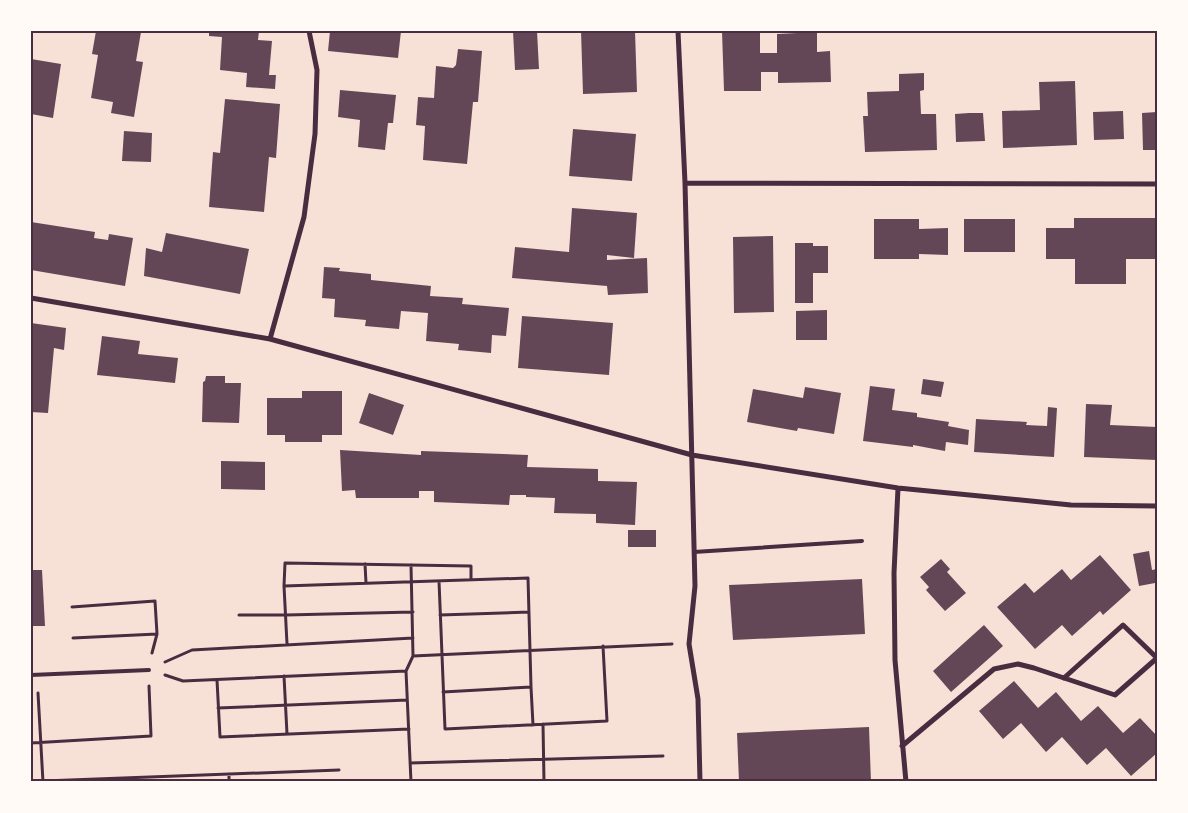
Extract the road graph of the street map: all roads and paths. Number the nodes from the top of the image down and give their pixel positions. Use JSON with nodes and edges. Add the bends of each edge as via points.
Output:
{"nodes":[{"id":1,"x":309,"y":31,"type":"edge"},
{"id":2,"x":678,"y":31,"type":"edge"},
{"id":3,"x":685,"y":183,"type":"junction"},
{"id":4,"x":1157,"y":184,"type":"edge"},
{"id":5,"x":31,"y":298,"type":"edge"},
{"id":6,"x":270,"y":339,"type":"junction"},
{"id":7,"x":692,"y":455,"type":"junction"},
{"id":8,"x":898,"y":488,"type":"junction"},
{"id":9,"x":1157,"y":506,"type":"edge"},
{"id":10,"x":862,"y":541,"type":"dead end"},
{"id":11,"x":694,"y":552,"type":"junction"},
{"id":12,"x":365,"y":564,"type":"junction"},
{"id":13,"x":411,"y":565,"type":"junction"},
{"id":14,"x":471,"y":580,"type":"junction"},
{"id":15,"x":439,"y":581,"type":"junction"},
{"id":16,"x":412,"y":582,"type":"junction"},
{"id":17,"x":366,"y":583,"type":"junction"},
{"id":18,"x":284,"y":586,"type":"junction"},
{"id":19,"x":72,"y":607,"type":"dead end"},
{"id":20,"x":413,"y":612,"type":"junction"},
{"id":21,"x":529,"y":612,"type":"junction"},
{"id":22,"x":239,"y":615,"type":"dead end"},
{"id":23,"x":440,"y":615,"type":"junction"},
{"id":24,"x":286,"y":616,"type":"junction"},
{"id":25,"x":156,"y":634,"type":"junction"},
{"id":26,"x":73,"y":638,"type":"dead end"},
{"id":27,"x":413,"y":638,"type":"junction"},
{"id":28,"x":287,"y":644,"type":"junction"},
{"id":29,"x":689,"y":644,"type":"junction"},
{"id":30,"x":603,"y":646,"type":"junction"},
{"id":31,"x":530,"y":650,"type":"junction"},
{"id":32,"x":441,"y":654,"type":"junction"},
{"id":33,"x":413,"y":656,"type":"junction"},
{"id":34,"x":1157,"y":658,"type":"edge"},
{"id":35,"x":149,"y":670,"type":"junction"},
{"id":36,"x":406,"y":671,"type":"junction"},
{"id":37,"x":31,"y":675,"type":"edge"},
{"id":38,"x":37,"y":675,"type":"junction"},
{"id":39,"x":284,"y":676,"type":"junction"},
{"id":40,"x":1064,"y":678,"type":"junction"},
{"id":41,"x":217,"y":680,"type":"junction"},
{"id":42,"x":531,"y":687,"type":"junction"},
{"id":43,"x":443,"y":692,"type":"junction"},
{"id":44,"x":407,"y":700,"type":"junction"},
{"id":45,"x":286,"y":705,"type":"junction"},
{"id":46,"x":218,"y":708,"type":"junction"},
{"id":47,"x":543,"y":724,"type":"junction"},
{"id":48,"x":533,"y":725,"type":"junction"},
{"id":49,"x":409,"y":729,"type":"junction"},
{"id":50,"x":287,"y":734,"type":"junction"},
{"id":51,"x":40,"y":742,"type":"junction"},
{"id":52,"x":31,"y":743,"type":"edge"},
{"id":53,"x":902,"y":746,"type":"junction"},
{"id":54,"x":662,"y":756,"type":"dead end"},
{"id":55,"x":543,"y":760,"type":"junction"},
{"id":56,"x":410,"y":763,"type":"junction"},
{"id":57,"x":340,"y":770,"type":"dead end"},
{"id":58,"x":229,"y":774,"type":"junction"},
{"id":59,"x":154,"y":779,"type":"edge"},
{"id":60,"x":43,"y":781,"type":"edge"},
{"id":61,"x":229,"y":782,"type":"edge"},
{"id":62,"x":411,"y":782,"type":"edge"},
{"id":63,"x":544,"y":782,"type":"edge"},
{"id":64,"x":700,"y":782,"type":"edge"},
{"id":65,"x":906,"y":782,"type":"edge"}],
"edges":[{"from":1,"to":6,"type":"street","via":[[318,70],[315,134],[304,217]]},
{"from":2,"to":3,"type":"street"},
{"from":3,"to":4,"type":"street"},
{"from":3,"to":7,"type":"street"},
{"from":5,"to":6,"type":"street"},
{"from":6,"to":7,"type":"street"},
{"from":7,"to":8,"type":"street"},
{"from":7,"to":11,"type":"street"},
{"from":8,"to":9,"type":"street","via":[[1071,506]]},
{"from":8,"to":53,"type":"street","via":[[894,660]]},
{"from":10,"to":11,"type":"lane"},
{"from":11,"to":29,"type":"street","via":[[695,586]]},
{"from":12,"to":13,"type":"path"},
{"from":12,"to":17,"type":"path"},
{"from":12,"to":18,"type":"path","via":[[285,563]]},
{"from":13,"to":14,"type":"path","via":[[471,566]]},
{"from":13,"to":16,"type":"path"},
{"from":14,"to":15,"type":"path"},
{"from":14,"to":21,"type":"path","via":[[528,578]]},
{"from":15,"to":16,"type":"path"},
{"from":15,"to":23,"type":"path"},
{"from":16,"to":17,"type":"path"},
{"from":16,"to":20,"type":"path"},
{"from":17,"to":18,"type":"path"},
{"from":18,"to":24,"type":"path"},
{"from":19,"to":25,"type":"path","via":[[155,601]]},
{"from":20,"to":24,"type":"path"},
{"from":20,"to":27,"type":"path"},
{"from":21,"to":23,"type":"path"},
{"from":21,"to":31,"type":"path"},
{"from":22,"to":24,"type":"path"},
{"from":23,"to":32,"type":"path"},
{"from":24,"to":28,"type":"path"},
{"from":25,"to":26,"type":"path"},
{"from":25,"to":35,"type":"path"},
{"from":27,"to":28,"type":"path"},
{"from":27,"to":33,"type":"path"},
{"from":28,"to":35,"type":"path","via":[[192,650]]},
{"from":29,"to":30,"type":"path"},
{"from":29,"to":64,"type":"street","via":[[698,699]]},
{"from":30,"to":31,"type":"path"},
{"from":30,"to":47,"type":"path","via":[[607,721]]},
{"from":31,"to":32,"type":"path"},
{"from":31,"to":42,"type":"path"},
{"from":32,"to":33,"type":"path"},
{"from":32,"to":43,"type":"path"},
{"from":33,"to":36,"type":"path"},
{"from":34,"to":40,"type":"street","via":[[1115,695]]},
{"from":34,"to":40,"type":"street","via":[[1123,625]]},
{"from":35,"to":38,"type":"lane"},
{"from":35,"to":41,"type":"path","via":[[183,681]]},
{"from":35,"to":51,"type":"path","via":[[151,736]]},
{"from":36,"to":39,"type":"path"},
{"from":36,"to":44,"type":"path"},
{"from":37,"to":38,"type":"lane"},
{"from":38,"to":51,"type":"path"},
{"from":39,"to":41,"type":"path"},
{"from":39,"to":45,"type":"path"},
{"from":40,"to":53,"type":"street","via":[[1018,664],[994,669]]},
{"from":41,"to":46,"type":"path"},
{"from":42,"to":43,"type":"path"},
{"from":42,"to":48,"type":"path"},
{"from":43,"to":48,"type":"path","via":[[445,729]]},
{"from":44,"to":45,"type":"path"},
{"from":44,"to":49,"type":"path"},
{"from":45,"to":46,"type":"path"},
{"from":45,"to":50,"type":"path"},
{"from":46,"to":50,"type":"path","via":[[220,737]]},
{"from":47,"to":48,"type":"path"},
{"from":47,"to":55,"type":"path"},
{"from":49,"to":50,"type":"path"},
{"from":49,"to":56,"type":"path"},
{"from":51,"to":52,"type":"path"},
{"from":51,"to":60,"type":"path"},
{"from":53,"to":65,"type":"street"},
{"from":54,"to":55,"type":"path"},
{"from":55,"to":56,"type":"path"},
{"from":55,"to":63,"type":"path"},
{"from":56,"to":62,"type":"path"},
{"from":57,"to":58,"type":"path"},
{"from":58,"to":59,"type":"path"},
{"from":58,"to":61,"type":"path"},
{"from":59,"to":60,"type":"path"}]}
